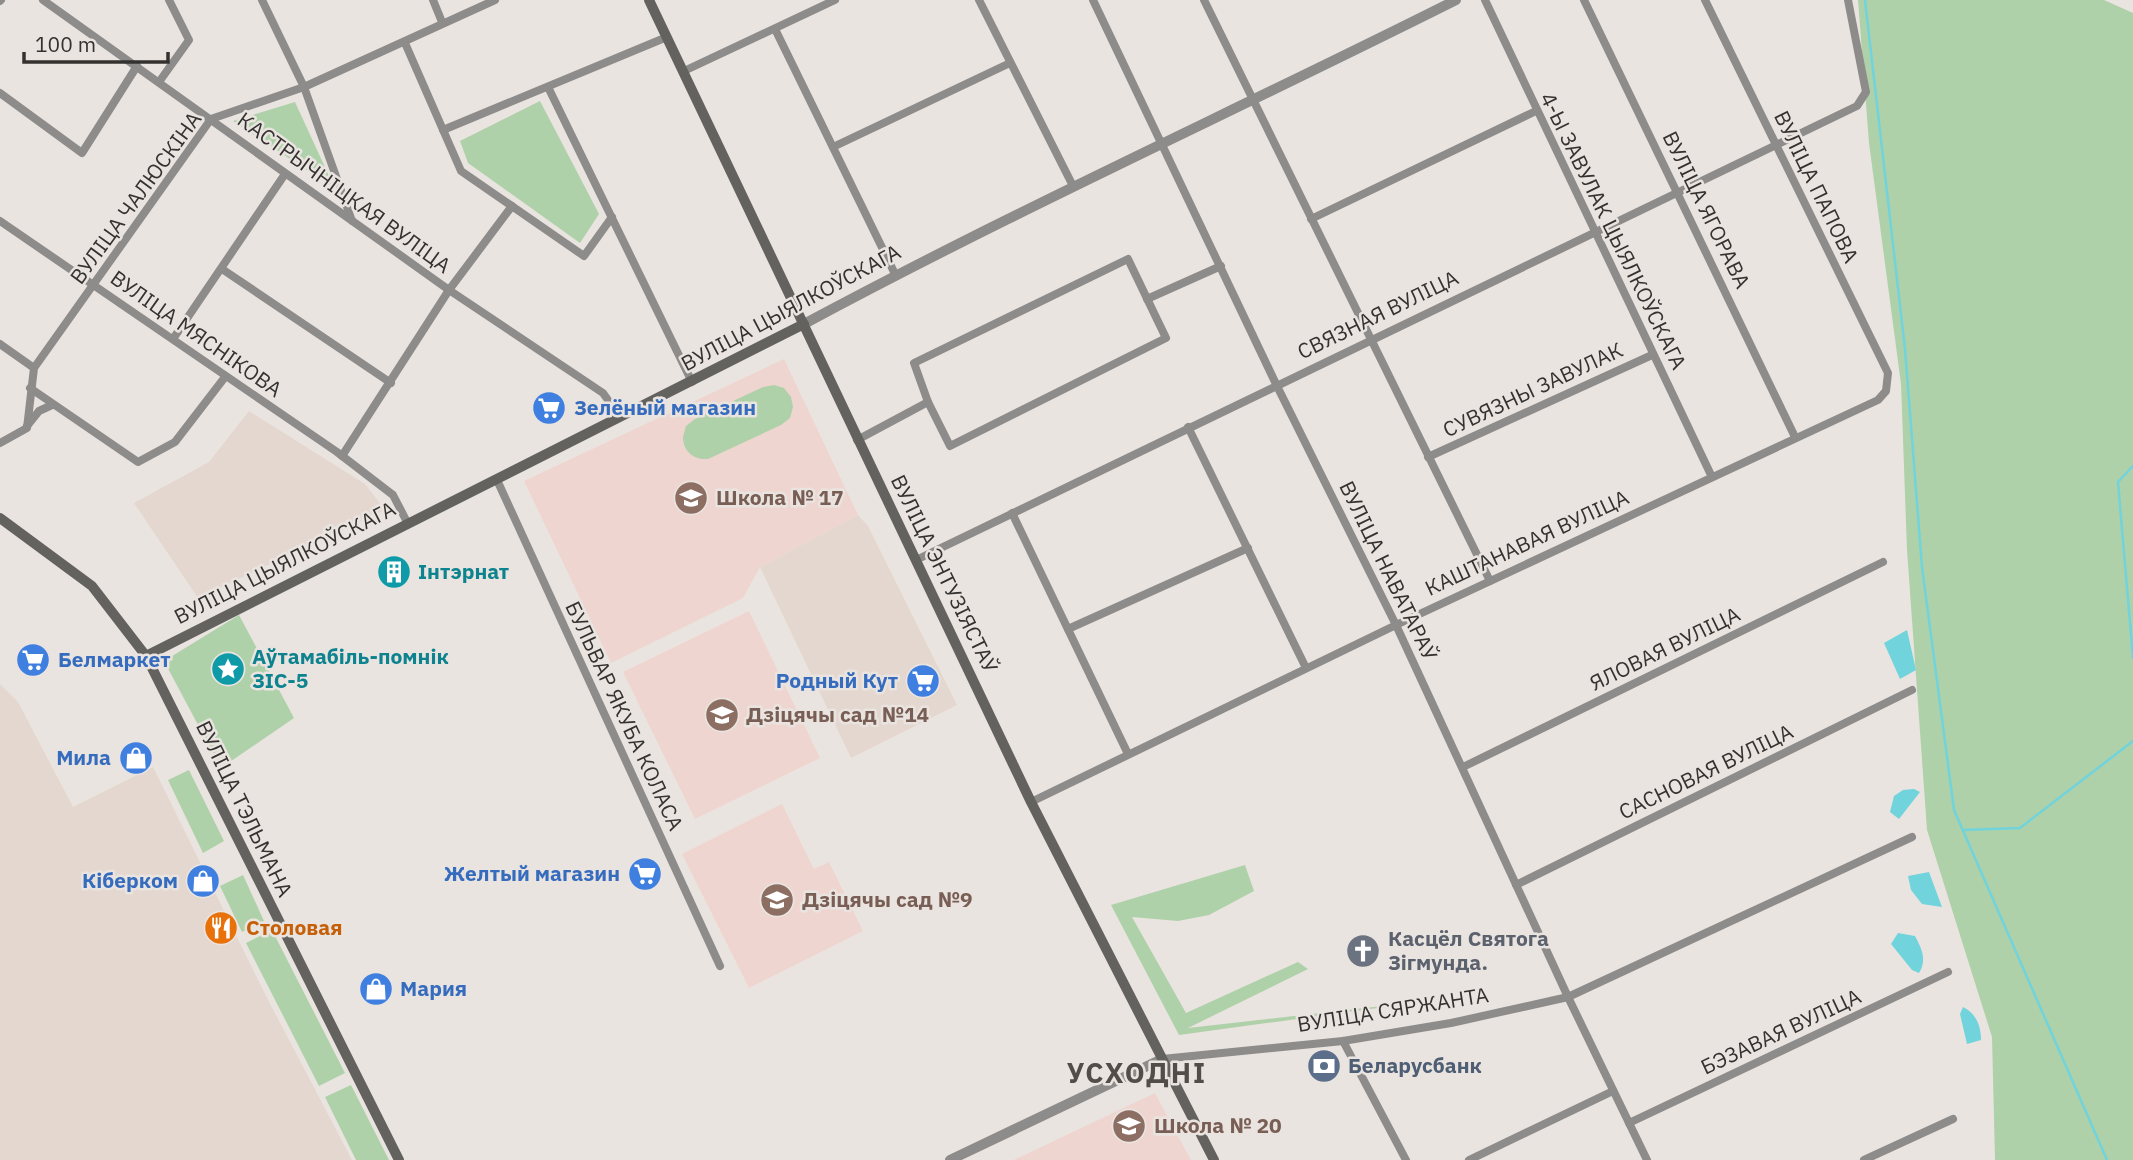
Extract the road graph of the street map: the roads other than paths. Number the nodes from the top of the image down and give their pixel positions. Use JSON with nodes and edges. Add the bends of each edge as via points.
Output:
{"nodes":[{"id":1,"x":43,"y":0,"type":"edge"},
{"id":2,"x":169,"y":0,"type":"edge"},
{"id":3,"x":262,"y":0,"type":"edge"},
{"id":4,"x":433,"y":0,"type":"edge"},
{"id":5,"x":495,"y":0,"type":"edge"},
{"id":6,"x":649,"y":0,"type":"edge"},
{"id":7,"x":835,"y":0,"type":"edge"},
{"id":8,"x":979,"y":0,"type":"edge"},
{"id":9,"x":1093,"y":0,"type":"edge"},
{"id":10,"x":1204,"y":0,"type":"edge"},
{"id":11,"x":1456,"y":0,"type":"edge"},
{"id":12,"x":1485,"y":0,"type":"edge"},
{"id":13,"x":1584,"y":0,"type":"edge"},
{"id":14,"x":1705,"y":0,"type":"edge"},
{"id":15,"x":1848,"y":0,"type":"edge"},
{"id":16,"x":442,"y":22,"type":"junction"},
{"id":17,"x":775,"y":29,"type":"junction"},
{"id":18,"x":667,"y":37,"type":"junction"},
{"id":19,"x":405,"y":43,"type":"junction"},
{"id":20,"x":1010,"y":63,"type":"junction"},
{"id":21,"x":137,"y":66,"type":"junction"},
{"id":22,"x":684,"y":71,"type":"junction"},
{"id":23,"x":159,"y":82,"type":"junction"},
{"id":24,"x":548,"y":87,"type":"junction"},
{"id":25,"x":304,"y":88,"type":"junction"},
{"id":26,"x":0,"y":93,"type":"edge"},
{"id":27,"x":1254,"y":102,"type":"junction"},
{"id":28,"x":1536,"y":111,"type":"junction"},
{"id":29,"x":211,"y":119,"type":"junction"},
{"id":30,"x":443,"y":130,"type":"junction"},
{"id":31,"x":1163,"y":145,"type":"junction"},
{"id":32,"x":1776,"y":146,"type":"junction"},
{"id":33,"x":833,"y":148,"type":"junction"},
{"id":34,"x":285,"y":174,"type":"junction"},
{"id":35,"x":1073,"y":187,"type":"junction"},
{"id":36,"x":1679,"y":192,"type":"junction"},
{"id":37,"x":512,"y":206,"type":"junction"},
{"id":38,"x":612,"y":217,"type":"junction"},
{"id":39,"x":1311,"y":219,"type":"junction"},
{"id":40,"x":0,"y":221,"type":"edge"},
{"id":41,"x":353,"y":222,"type":"junction"},
{"id":42,"x":1594,"y":231,"type":"junction"},
{"id":43,"x":1220,"y":265,"type":"junction"},
{"id":44,"x":222,"y":269,"type":"junction"},
{"id":45,"x":895,"y":274,"type":"junction"},
{"id":46,"x":94,"y":284,"type":"junction"},
{"id":47,"x":449,"y":290,"type":"junction"},
{"id":48,"x":1147,"y":299,"type":"junction"},
{"id":49,"x":804,"y":324,"type":"junction"},
{"id":50,"x":173,"y":339,"type":"junction"},
{"id":51,"x":1368,"y":339,"type":"junction"},
{"id":52,"x":0,"y":344,"type":"edge"},
{"id":53,"x":1652,"y":355,"type":"junction"},
{"id":54,"x":34,"y":368,"type":"junction"},
{"id":55,"x":225,"y":377,"type":"junction"},
{"id":56,"x":692,"y":382,"type":"junction"},
{"id":57,"x":391,"y":383,"type":"junction"},
{"id":58,"x":1276,"y":384,"type":"junction"},
{"id":59,"x":30,"y":388,"type":"junction"},
{"id":60,"x":1886,"y":391,"type":"joint"},
{"id":61,"x":929,"y":402,"type":"junction"},
{"id":62,"x":52,"y":405,"type":"junction"},
{"id":63,"x":620,"y":417,"type":"junction"},
{"id":64,"x":27,"y":426,"type":"junction"},
{"id":65,"x":1188,"y":427,"type":"junction"},
{"id":66,"x":1795,"y":437,"type":"junction"},
{"id":67,"x":857,"y":440,"type":"junction"},
{"id":68,"x":0,"y":443,"type":"edge"},
{"id":69,"x":340,"y":454,"type":"junction"},
{"id":70,"x":1428,"y":457,"type":"junction"},
{"id":71,"x":1711,"y":475,"type":"junction"},
{"id":72,"x":497,"y":480,"type":"junction"},
{"id":73,"x":1012,"y":513,"type":"junction"},
{"id":74,"x":0,"y":518,"type":"edge"},
{"id":75,"x":407,"y":522,"type":"junction"},
{"id":76,"x":1248,"y":548,"type":"junction"},
{"id":77,"x":916,"y":560,"type":"junction"},
{"id":78,"x":1883,"y":562,"type":"dead end"},
{"id":79,"x":1490,"y":581,"type":"junction"},
{"id":80,"x":1396,"y":625,"type":"junction"},
{"id":81,"x":1068,"y":629,"type":"junction"},
{"id":82,"x":146,"y":656,"type":"junction"},
{"id":83,"x":1306,"y":668,"type":"junction"},
{"id":84,"x":1912,"y":690,"type":"dead end"},
{"id":85,"x":1128,"y":754,"type":"junction"},
{"id":86,"x":1463,"y":768,"type":"junction"},
{"id":87,"x":1031,"y":802,"type":"junction"},
{"id":88,"x":1912,"y":836,"type":"dead end"},
{"id":89,"x":1516,"y":885,"type":"junction"},
{"id":90,"x":720,"y":965,"type":"dead end"},
{"id":91,"x":1948,"y":972,"type":"dead end"},
{"id":92,"x":1568,"y":997,"type":"junction"},
{"id":93,"x":1343,"y":1041,"type":"junction"},
{"id":94,"x":1162,"y":1059,"type":"junction"},
{"id":95,"x":1613,"y":1091,"type":"junction"},
{"id":96,"x":1954,"y":1119,"type":"dead end"},
{"id":97,"x":1629,"y":1123,"type":"junction"},
{"id":98,"x":399,"y":1160,"type":"edge"},
{"id":99,"x":950,"y":1160,"type":"edge"},
{"id":100,"x":1214,"y":1160,"type":"edge"},
{"id":101,"x":1406,"y":1160,"type":"edge"},
{"id":102,"x":1469,"y":1160,"type":"edge"},
{"id":103,"x":1647,"y":1160,"type":"edge"},
{"id":104,"x":1864,"y":1160,"type":"edge"}],
"edges":[{"from":1,"to":21,"type":"street","name":"КАСТРЫЧНІЦКАЯ ВУЛІЦА"},
{"from":2,"to":23,"type":"street","via":[[189,40]]},
{"from":3,"to":25,"type":"street"},
{"from":4,"to":16,"type":"street"},
{"from":5,"to":16,"type":"street","name":"ВУЛІЦА ЧАЛЮСКІНА"},
{"from":6,"to":18,"type":"main road","name":"ВУЛІЦА ЭНТУЗІЯСТАЎ"},
{"from":7,"to":17,"type":"street"},
{"from":8,"to":20,"type":"street"},
{"from":9,"to":31,"type":"street","name":"ВУЛІЦА НАВАТАРАЎ"},
{"from":10,"to":27,"type":"street"},
{"from":11,"to":27,"type":"street","name":"ВУЛІЦА ЦЫЯЛКОЎСКАГА"},
{"from":12,"to":28,"type":"street","name":"4-Ы ЗАВУЛАК ЦЫЯЛКОЎСКАГА"},
{"from":13,"to":36,"type":"street","name":"ВУЛІЦА ЯГОРАВА"},
{"from":14,"to":32,"type":"street","name":"ВУЛІЦА ПАПОВА"},
{"from":15,"to":32,"type":"street","name":"СВЯЗНАЯ ВУЛІЦА","via":[[1866,92],[1857,106]]},
{"from":16,"to":19,"type":"street","name":"ВУЛІЦА ЧАЛЮСКІНА"},
{"from":17,"to":22,"type":"street"},
{"from":17,"to":33,"type":"street"},
{"from":18,"to":22,"type":"main road","name":"ВУЛІЦА ЭНТУЗІЯСТАЎ"},
{"from":18,"to":24,"type":"street"},
{"from":19,"to":25,"type":"street","name":"ВУЛІЦА ЧАЛЮСКІНА"},
{"from":19,"to":30,"type":"street"},
{"from":20,"to":33,"type":"street"},
{"from":20,"to":35,"type":"street"},
{"from":21,"to":23,"type":"street","name":"КАСТРЫЧНІЦКАЯ ВУЛІЦА"},
{"from":21,"to":26,"type":"street","via":[[82,153]]},
{"from":22,"to":49,"type":"main road","name":"ВУЛІЦА ЭНТУЗІЯСТАЎ"},
{"from":23,"to":29,"type":"street","name":"КАСТРЫЧНІЦКАЯ ВУЛІЦА"},
{"from":24,"to":30,"type":"street"},
{"from":24,"to":38,"type":"street"},
{"from":25,"to":29,"type":"street","name":"ВУЛІЦА ЧАЛЮСКІНА"},
{"from":25,"to":41,"type":"street"},
{"from":27,"to":31,"type":"street","name":"ВУЛІЦА ЦЫЯЛКОЎСКАГА"},
{"from":27,"to":39,"type":"street"},
{"from":28,"to":39,"type":"street"},
{"from":28,"to":42,"type":"street","name":"4-Ы ЗАВУЛАК ЦЫЯЛКОЎСКАГА"},
{"from":29,"to":34,"type":"street","name":"КАСТРЫЧНІЦКАЯ ВУЛІЦА"},
{"from":29,"to":46,"type":"street","name":"ВУЛІЦА ЧАЛЮСКІНА"},
{"from":30,"to":37,"type":"street","via":[[461,172]]},
{"from":31,"to":35,"type":"street","name":"ВУЛІЦА ЦЫЯЛКОЎСКАГА"},
{"from":31,"to":43,"type":"street","name":"ВУЛІЦА НАВАТАРАЎ"},
{"from":32,"to":36,"type":"street","name":"СВЯЗНАЯ ВУЛІЦА"},
{"from":32,"to":60,"type":"street","name":"ВУЛІЦА ПАПОВА","via":[[1888,373]]},
{"from":33,"to":45,"type":"street"},
{"from":34,"to":41,"type":"street","name":"КАСТРЫЧНІЦКАЯ ВУЛІЦА"},
{"from":34,"to":44,"type":"street"},
{"from":35,"to":45,"type":"street","name":"ВУЛІЦА ЦЫЯЛКОЎСКАГА"},
{"from":36,"to":42,"type":"street","name":"СВЯЗНАЯ ВУЛІЦА"},
{"from":36,"to":66,"type":"street","name":"ВУЛІЦА ЯГОРАВА"},
{"from":37,"to":38,"type":"street","via":[[584,256]]},
{"from":37,"to":47,"type":"street"},
{"from":38,"to":56,"type":"street"},
{"from":39,"to":51,"type":"street"},
{"from":40,"to":46,"type":"street","name":"ВУЛІЦА МЯСНІКОВА"},
{"from":41,"to":47,"type":"street","name":"КАСТРЫЧНІЦКАЯ ВУЛІЦА"},
{"from":42,"to":51,"type":"street","name":"СВЯЗНАЯ ВУЛІЦА"},
{"from":42,"to":53,"type":"street","name":"4-Ы ЗАВУЛАК ЦЫЯЛКОЎСКАГА"},
{"from":43,"to":48,"type":"street"},
{"from":43,"to":58,"type":"street","name":"ВУЛІЦА НАВАТАРАЎ"},
{"from":44,"to":50,"type":"street"},
{"from":44,"to":57,"type":"street"},
{"from":45,"to":49,"type":"street","name":"ВУЛІЦА ЦЫЯЛКОЎСКАГА"},
{"from":46,"to":50,"type":"street","name":"ВУЛІЦА МЯСНІКОВА"},
{"from":46,"to":54,"type":"street","name":"ВУЛІЦА ЧАЛЮСКІНА"},
{"from":47,"to":57,"type":"street"},
{"from":47,"to":63,"type":"street","name":"КАСТРЫЧНІЦКАЯ ВУЛІЦА","via":[[603,393]]},
{"from":48,"to":61,"type":"street","via":[[1128,259],[914,363]]},
{"from":48,"to":61,"type":"street","via":[[1166,338],[950,446]]},
{"from":49,"to":56,"type":"main road","name":"ВУЛІЦА ЦЫЯЛКОЎСКАГА"},
{"from":49,"to":67,"type":"main road","name":"ВУЛІЦА ЭНТУЗІЯСТАЎ"},
{"from":50,"to":55,"type":"street","name":"ВУЛІЦА МЯСНІКОВА"},
{"from":51,"to":58,"type":"street","name":"СВЯЗНАЯ ВУЛІЦА"},
{"from":51,"to":70,"type":"street"},
{"from":52,"to":54,"type":"street"},
{"from":53,"to":70,"type":"street","name":"СУВЯЗНЫ ЗАВУЛАК"},
{"from":53,"to":71,"type":"street","name":"4-Ы ЗАВУЛАК ЦЫЯЛКОЎСКАГА"},
{"from":54,"to":59,"type":"street","name":"ВУЛІЦА ЧАЛЮСКІНА"},
{"from":55,"to":62,"type":"street","via":[[175,442],[138,462]]},
{"from":55,"to":69,"type":"street","name":"ВУЛІЦА МЯСНІКОВА"},
{"from":56,"to":63,"type":"main road","name":"ВУЛІЦА ЦЫЯЛКОЎСКАГА"},
{"from":57,"to":69,"type":"street"},
{"from":58,"to":65,"type":"street","name":"СВЯЗНАЯ ВУЛІЦА"},
{"from":58,"to":80,"type":"street","name":"ВУЛІЦА НАВАТАРАЎ"},
{"from":59,"to":62,"type":"street"},
{"from":59,"to":64,"type":"street","name":"ВУЛІЦА ЧАЛЮСКІНА"},
{"from":60,"to":66,"type":"street","name":"КАШТАНАВАЯ ВУЛІЦА","via":[[1878,400]]},
{"from":61,"to":67,"type":"street"},
{"from":62,"to":64,"type":"street","via":[[39,411]]},
{"from":63,"to":72,"type":"main road","name":"ВУЛІЦА ЦЫЯЛКОЎСКАГА"},
{"from":64,"to":68,"type":"street"},
{"from":65,"to":73,"type":"street","name":"СВЯЗНАЯ ВУЛІЦА"},
{"from":65,"to":76,"type":"street"},
{"from":66,"to":71,"type":"street","name":"КАШТАНАВАЯ ВУЛІЦА"},
{"from":67,"to":77,"type":"main road","name":"ВУЛІЦА ЭНТУЗІЯСТАЎ"},
{"from":69,"to":75,"type":"street","name":"ВУЛІЦА МЯСНІКОВА","via":[[393,495]]},
{"from":70,"to":79,"type":"street"},
{"from":71,"to":79,"type":"street","name":"КАШТАНАВАЯ ВУЛІЦА"},
{"from":72,"to":75,"type":"main road","name":"ВУЛІЦА ЦЫЯЛКОЎСКАГА"},
{"from":72,"to":90,"type":"street","name":"БУЛЬВАР ЯКУБА КОЛАСА"},
{"from":73,"to":77,"type":"street","name":"СВЯЗНАЯ ВУЛІЦА"},
{"from":73,"to":81,"type":"street"},
{"from":74,"to":82,"type":"main road","name":"ВУЛІЦА ТЭЛЬМАНА","via":[[92,586]]},
{"from":75,"to":82,"type":"main road","name":"ВУЛІЦА ЦЫЯЛКОЎСКАГА"},
{"from":76,"to":81,"type":"street"},
{"from":76,"to":83,"type":"street"},
{"from":77,"to":87,"type":"main road","name":"ВУЛІЦА ЭНТУЗІЯСТАЎ"},
{"from":78,"to":86,"type":"street","name":"ЯЛОВАЯ ВУЛІЦА"},
{"from":79,"to":80,"type":"street","name":"КАШТАНАВАЯ ВУЛІЦА"},
{"from":80,"to":83,"type":"street","name":"КАШТАНАВАЯ ВУЛІЦА"},
{"from":80,"to":86,"type":"street","name":"ВУЛІЦА НАВАТАРАЎ"},
{"from":81,"to":85,"type":"street"},
{"from":82,"to":98,"type":"main road","name":"ВУЛІЦА ТЭЛЬМАНА"},
{"from":83,"to":85,"type":"street","name":"КАШТАНАВАЯ ВУЛІЦА"},
{"from":84,"to":89,"type":"street","name":"САСНОВАЯ ВУЛІЦА"},
{"from":85,"to":87,"type":"street","name":"КАШТАНАВАЯ ВУЛІЦА"},
{"from":86,"to":89,"type":"street","name":"ВУЛІЦА НАВАТАРАЎ"},
{"from":87,"to":94,"type":"main road","name":"ВУЛІЦА ЭНТУЗІЯСТАЎ"},
{"from":88,"to":92,"type":"street","name":"ВУЛІЦА СЯРЖАНТА"},
{"from":89,"to":92,"type":"street","name":"ВУЛІЦА НАВАТАРАЎ"},
{"from":91,"to":97,"type":"street","name":"БЭЗАВАЯ ВУЛІЦА"},
{"from":92,"to":93,"type":"street","name":"ВУЛІЦА СЯРЖАНТА"},
{"from":92,"to":95,"type":"street","name":"ВУЛІЦА НАВАТАРАЎ"},
{"from":93,"to":94,"type":"street","name":"ВУЛІЦА СЯРЖАНТА"},
{"from":93,"to":101,"type":"street"},
{"from":94,"to":99,"type":"street","name":"ВУЛІЦА СЯРЖАНТА"},
{"from":94,"to":100,"type":"main road","name":"ВУЛІЦА ЭНТУЗІЯСТАЎ"},
{"from":95,"to":97,"type":"street","name":"ВУЛІЦА НАВАТАРАЎ"},
{"from":95,"to":102,"type":"street"},
{"from":96,"to":104,"type":"street"},
{"from":97,"to":103,"type":"street","name":"ВУЛІЦА НАВАТАРАЎ"}]}
